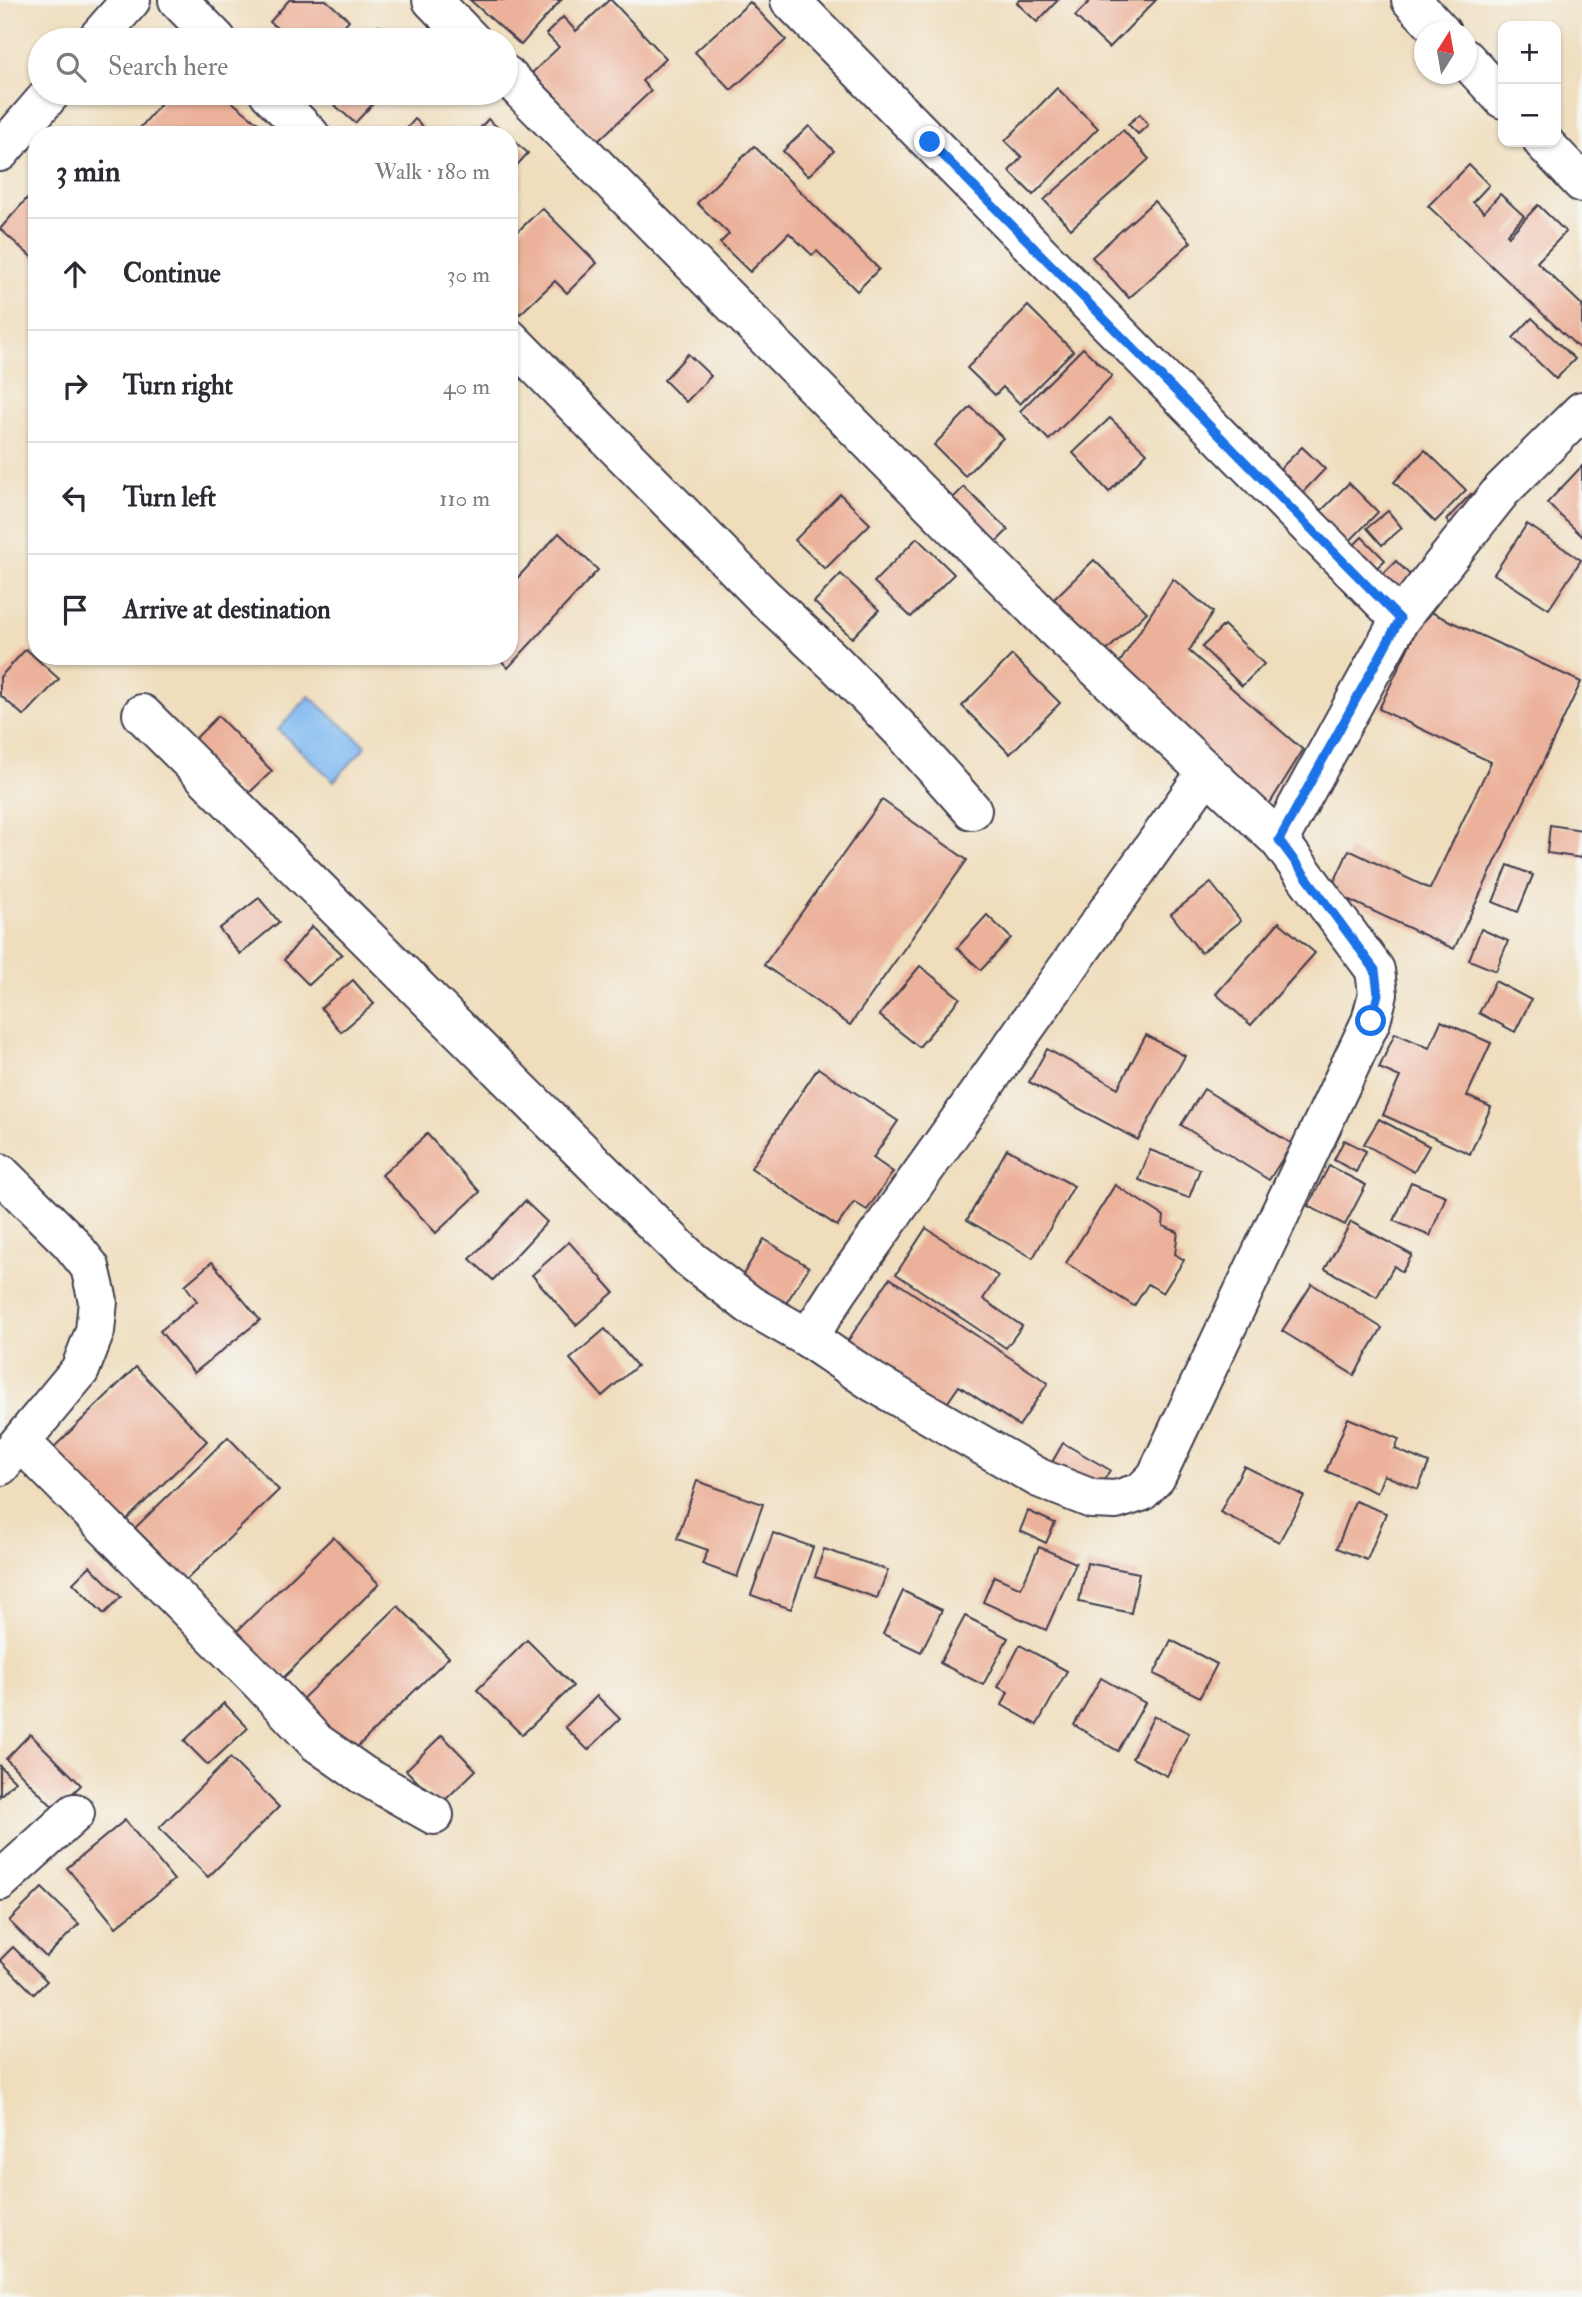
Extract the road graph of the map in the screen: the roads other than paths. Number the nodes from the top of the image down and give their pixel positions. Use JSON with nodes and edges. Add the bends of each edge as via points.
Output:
{"nodes":[{"id":1,"x":131,"y":0,"type":"edge"},
{"id":2,"x":178,"y":0,"type":"edge"},
{"id":3,"x":432,"y":0,"type":"edge"},
{"id":4,"x":790,"y":0,"type":"edge"},
{"id":5,"x":1412,"y":0,"type":"edge"},
{"id":6,"x":1431,"y":21,"type":"edge"},
{"id":7,"x":106,"y":28,"type":"edge"},
{"id":8,"x":205,"y":28,"type":"edge"},
{"id":9,"x":459,"y":28,"type":"edge"},
{"id":10,"x":1477,"y":71,"type":"edge"},
{"id":11,"x":518,"y":87,"type":"edge"},
{"id":12,"x":1498,"y":94,"type":"edge"},
{"id":13,"x":40,"y":105,"type":"edge"},
{"id":14,"x":281,"y":105,"type":"edge"},
{"id":15,"x":301,"y":126,"type":"edge"},
{"id":16,"x":1548,"y":147,"type":"edge"},
{"id":17,"x":1,"y":149,"type":"edge"},
{"id":18,"x":1582,"y":183,"type":"edge"},
{"id":19,"x":518,"y":347,"type":"edge"},
{"id":20,"x":1582,"y":411,"type":"edge"},
{"id":21,"x":1400,"y":619,"type":"junction"},
{"id":22,"x":142,"y":714,"type":"dead end"},
{"id":23,"x":1206,"y":773,"type":"junction"},
{"id":24,"x":972,"y":810,"type":"dead end"},
{"id":25,"x":1279,"y":840,"type":"junction"},
{"id":26,"x":0,"y":1173,"type":"edge"},
{"id":27,"x":808,"y":1338,"type":"junction"},
{"id":28,"x":11,"y":1454,"type":"edge"},
{"id":29,"x":75,"y":1813,"type":"dead end"},
{"id":30,"x":434,"y":1815,"type":"dead end"},
{"id":31,"x":0,"y":1881,"type":"edge"}],
"edges":[{"from":1,"to":7,"type":"street"},
{"from":2,"to":8,"type":"street"},
{"from":3,"to":9,"type":"street"},
{"from":4,"to":21,"type":"street"},
{"from":5,"to":6,"type":"street"},
{"from":10,"to":12,"type":"street"},
{"from":11,"to":23,"type":"street","via":[[1053,627]]},
{"from":13,"to":17,"type":"street"},
{"from":14,"to":15,"type":"street"},
{"from":16,"to":18,"type":"street"},
{"from":19,"to":24,"type":"street","via":[[901,730]]},
{"from":20,"to":21,"type":"street","via":[[1502,490]]},
{"from":21,"to":25,"type":"street"},
{"from":22,"to":27,"type":"street","via":[[691,1260],[750,1305]]},
{"from":23,"to":25,"type":"street"},
{"from":23,"to":27,"type":"street"},
{"from":25,"to":27,"type":"street","via":[[1375,970],[1378,994],[1371,1021],[1156,1478],[1141,1492],[1116,1500],[1092,1499],[1039,1478],[873,1382]]},
{"from":26,"to":28,"type":"street","via":[[90,1267],[98,1301],[95,1331],[80,1370]]},
{"from":28,"to":30,"type":"street","via":[[250,1671],[316,1742],[363,1776]]},
{"from":29,"to":31,"type":"street"}]}
